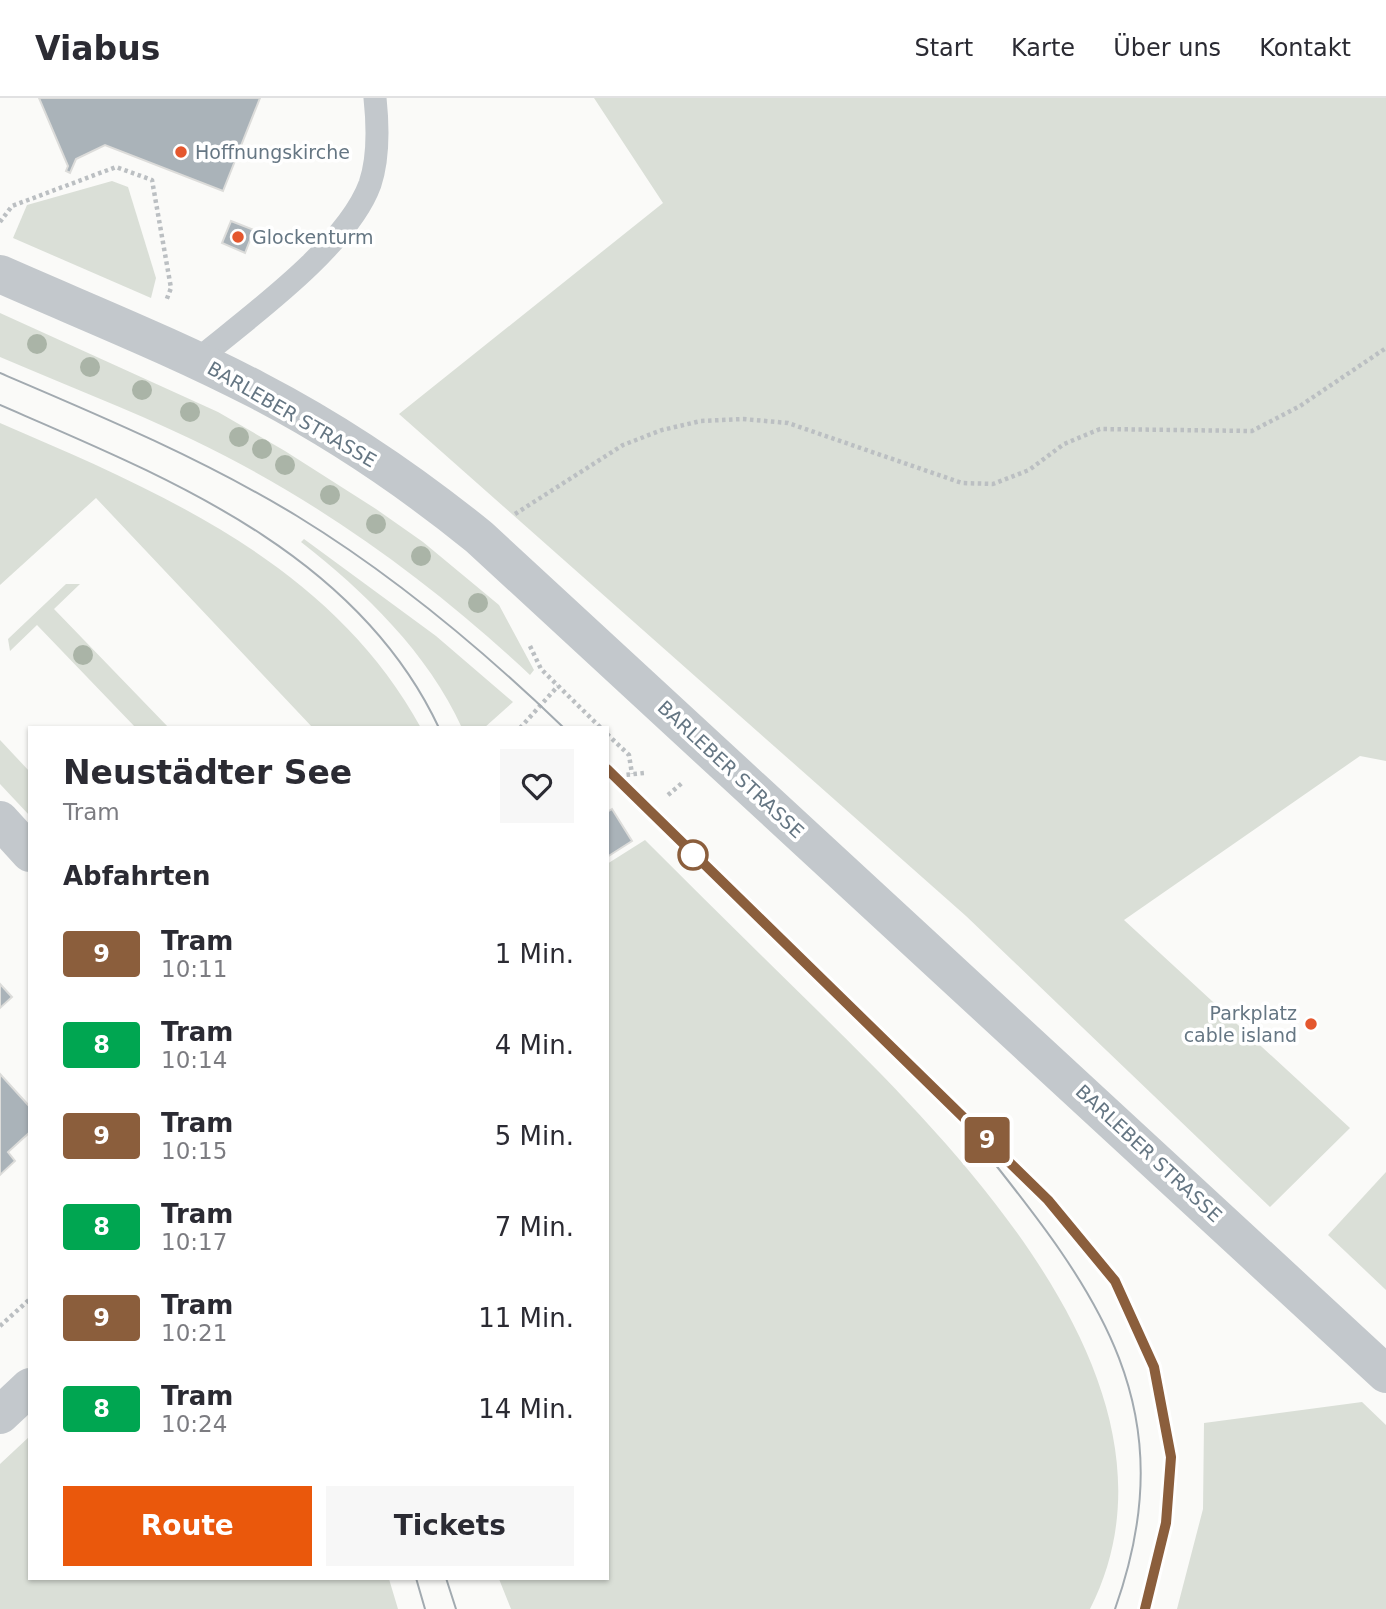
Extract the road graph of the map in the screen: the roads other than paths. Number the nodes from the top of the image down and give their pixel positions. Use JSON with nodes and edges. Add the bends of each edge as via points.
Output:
{"nodes":[{"id":1,"x":375,"y":98,"type":"edge"},
{"id":2,"x":0,"y":274,"type":"edge"},
{"id":3,"x":197,"y":360,"type":"junction"},
{"id":4,"x":0,"y":820,"type":"edge"},
{"id":5,"x":28,"y":851,"type":"edge"},
{"id":6,"x":1386,"y":1374,"type":"edge"},
{"id":7,"x":28,"y":1389,"type":"edge"},
{"id":8,"x":0,"y":1415,"type":"edge"}],
"edges":[{"from":1,"to":3,"type":"lane","via":[[374,170],[357,209],[290,282]]},
{"from":2,"to":3,"type":"street","name":"BARLEBER STRASSE"},
{"from":3,"to":6,"type":"street","name":"BARLEBER STRASSE","via":[[318,424],[401,477],[479,537]]},
{"from":4,"to":5,"type":"street"},
{"from":7,"to":8,"type":"street"}]}
